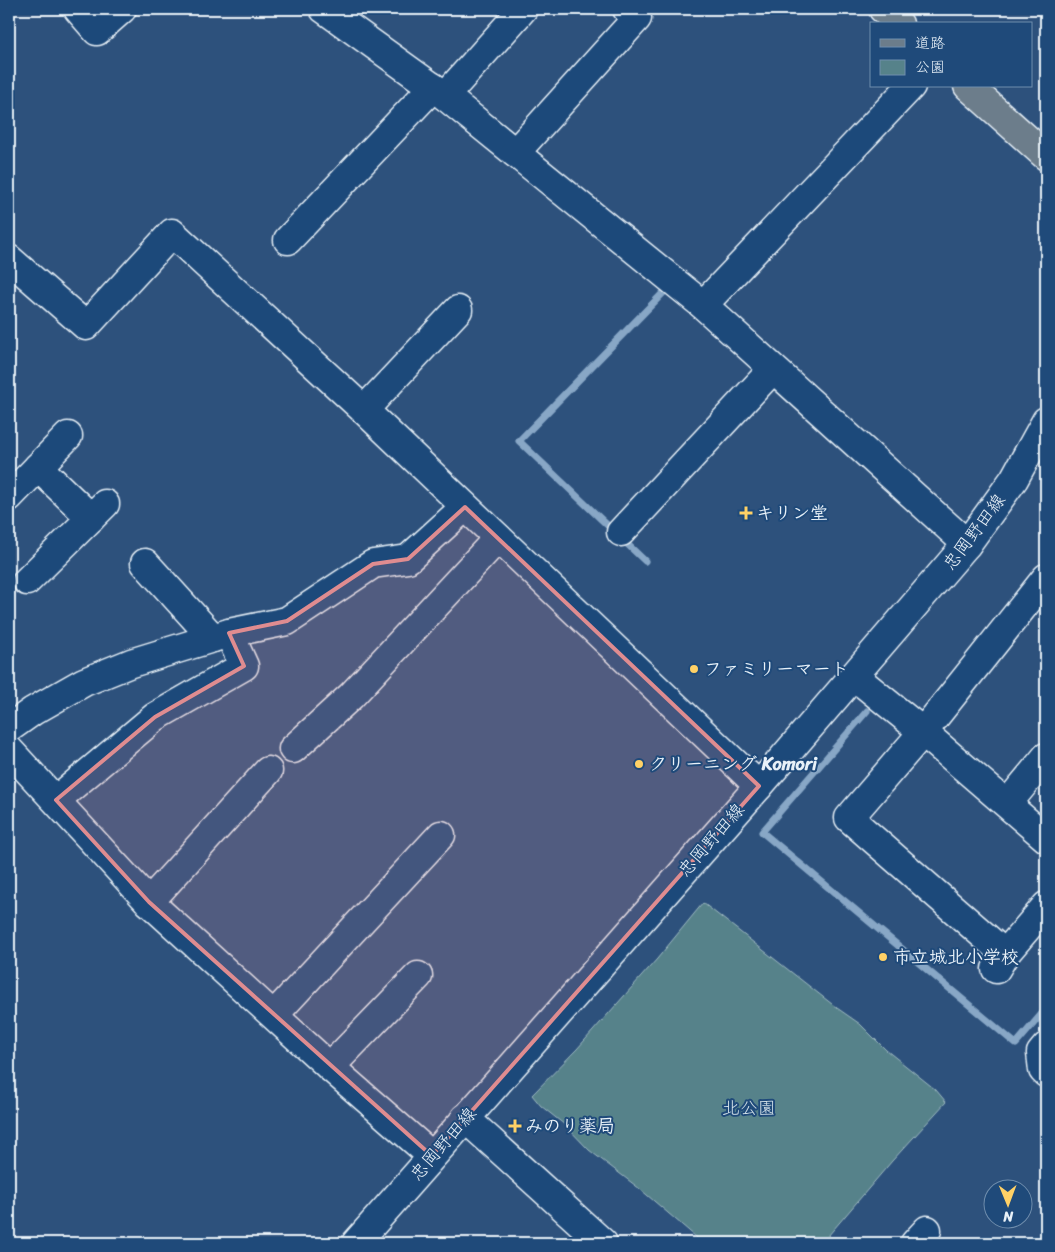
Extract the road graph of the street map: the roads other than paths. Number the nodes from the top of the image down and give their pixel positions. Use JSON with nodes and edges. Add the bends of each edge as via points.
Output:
{"nodes":[{"id":1,"x":78,"y":9,"type":"edge"},
{"id":2,"x":122,"y":9,"type":"edge"},
{"id":3,"x":324,"y":9,"type":"edge"},
{"id":4,"x":523,"y":9,"type":"edge"},
{"id":5,"x":627,"y":9,"type":"edge"},
{"id":6,"x":909,"y":88,"type":"edge"},
{"id":7,"x":970,"y":88,"type":"edge"},
{"id":8,"x":439,"y":91,"type":"junction"},
{"id":9,"x":515,"y":153,"type":"junction"},
{"id":10,"x":1046,"y":156,"type":"edge"},
{"id":11,"x":288,"y":240,"type":"dead end"},
{"id":12,"x":9,"y":260,"type":"edge"},
{"id":13,"x":703,"y":305,"type":"junction"},
{"id":14,"x":458,"y":310,"type":"dead end"},
{"id":15,"x":773,"y":370,"type":"junction"},
{"id":16,"x":364,"y":410,"type":"junction"},
{"id":17,"x":1045,"y":425,"type":"edge"},
{"id":18,"x":68,"y":436,"type":"dead end"},
{"id":19,"x":38,"y":467,"type":"junction"},
{"id":20,"x":9,"y":497,"type":"edge"},
{"id":21,"x":465,"y":507,"type":"junction"},
{"id":22,"x":621,"y":532,"type":"dead end"},
{"id":23,"x":498,"y":538,"type":"junction"},
{"id":24,"x":967,"y":544,"type":"junction"},
{"id":25,"x":144,"y":563,"type":"dead end"},
{"id":26,"x":1046,"y":578,"type":"edge"},
{"id":27,"x":27,"y":581,"type":"dead end"},
{"id":28,"x":221,"y":636,"type":"junction"},
{"id":29,"x":854,"y":676,"type":"junction"},
{"id":30,"x":9,"y":728,"type":"edge"},
{"id":31,"x":923,"y":732,"type":"junction"},
{"id":32,"x":293,"y":749,"type":"dead end"},
{"id":33,"x":9,"y":750,"type":"edge"},
{"id":34,"x":1046,"y":757,"type":"edge"},
{"id":35,"x":268,"y":771,"type":"dead end"},
{"id":36,"x":759,"y":786,"type":"junction"},
{"id":37,"x":56,"y":800,"type":"junction"},
{"id":38,"x":1008,"y":804,"type":"junction"},
{"id":39,"x":441,"y":835,"type":"dead end"},
{"id":40,"x":1046,"y":838,"type":"edge"},
{"id":41,"x":149,"y":902,"type":"junction"},
{"id":42,"x":1046,"y":906,"type":"edge"},
{"id":43,"x":418,"y":976,"type":"dead end"},
{"id":44,"x":274,"y":1016,"type":"junction"},
{"id":45,"x":1046,"y":1047,"type":"edge"},
{"id":46,"x":330,"y":1067,"type":"junction"},
{"id":47,"x":1046,"y":1073,"type":"edge"},
{"id":48,"x":465,"y":1118,"type":"junction"},
{"id":49,"x":432,"y":1156,"type":"junction"},
{"id":50,"x":356,"y":1243,"type":"edge"},
{"id":51,"x":603,"y":1243,"type":"edge"}],
"edges":[{"from":1,"to":2,"type":"street","via":[[97,32]]},
{"from":3,"to":8,"type":"street"},
{"from":4,"to":8,"type":"street"},
{"from":5,"to":9,"type":"street","via":[[637,18]]},
{"from":6,"to":13,"type":"street"},
{"from":7,"to":10,"type":"main road"},
{"from":8,"to":9,"type":"street"},
{"from":8,"to":11,"type":"street"},
{"from":9,"to":13,"type":"street"},
{"from":12,"to":16,"type":"street","via":[[86,326],[172,232]]},
{"from":13,"to":15,"type":"street"},
{"from":14,"to":16,"type":"street"},
{"from":15,"to":22,"type":"street"},
{"from":15,"to":24,"type":"street"},
{"from":16,"to":21,"type":"street"},
{"from":17,"to":24,"type":"street","name":"忠岡野田線","via":[[1014,479]]},
{"from":18,"to":19,"type":"street"},
{"from":19,"to":20,"type":"street"},
{"from":19,"to":27,"type":"street","via":[[98,511]]},
{"from":21,"to":23,"type":"street"},
{"from":21,"to":28,"type":"street","via":[[408,559],[373,564],[287,621]]},
{"from":23,"to":32,"type":"street","via":[[352,696]]},
{"from":23,"to":36,"type":"street"},
{"from":24,"to":29,"type":"street","name":"忠岡野田線"},
{"from":25,"to":28,"type":"street"},
{"from":26,"to":31,"type":"street"},
{"from":28,"to":30,"type":"street","via":[[84,682]]},
{"from":28,"to":37,"type":"street","via":[[244,666],[155,717]]},
{"from":29,"to":31,"type":"street"},
{"from":29,"to":36,"type":"street","name":"忠岡野田線"},
{"from":31,"to":38,"type":"street"},
{"from":31,"to":42,"type":"street","via":[[849,818],[1001,962]]},
{"from":33,"to":37,"type":"street"},
{"from":34,"to":38,"type":"street"},
{"from":35,"to":41,"type":"street"},
{"from":36,"to":48,"type":"street","name":"忠岡野田線"},
{"from":37,"to":41,"type":"street"},
{"from":38,"to":40,"type":"street"},
{"from":39,"to":44,"type":"street"},
{"from":41,"to":44,"type":"street"},
{"from":43,"to":46,"type":"street"},
{"from":44,"to":46,"type":"street"},
{"from":45,"to":47,"type":"street","via":[[1041,1053]]},
{"from":46,"to":49,"type":"street"},
{"from":48,"to":49,"type":"street","name":"忠岡野田線"},
{"from":48,"to":51,"type":"street"},
{"from":49,"to":50,"type":"street","name":"忠岡野田線"}]}
